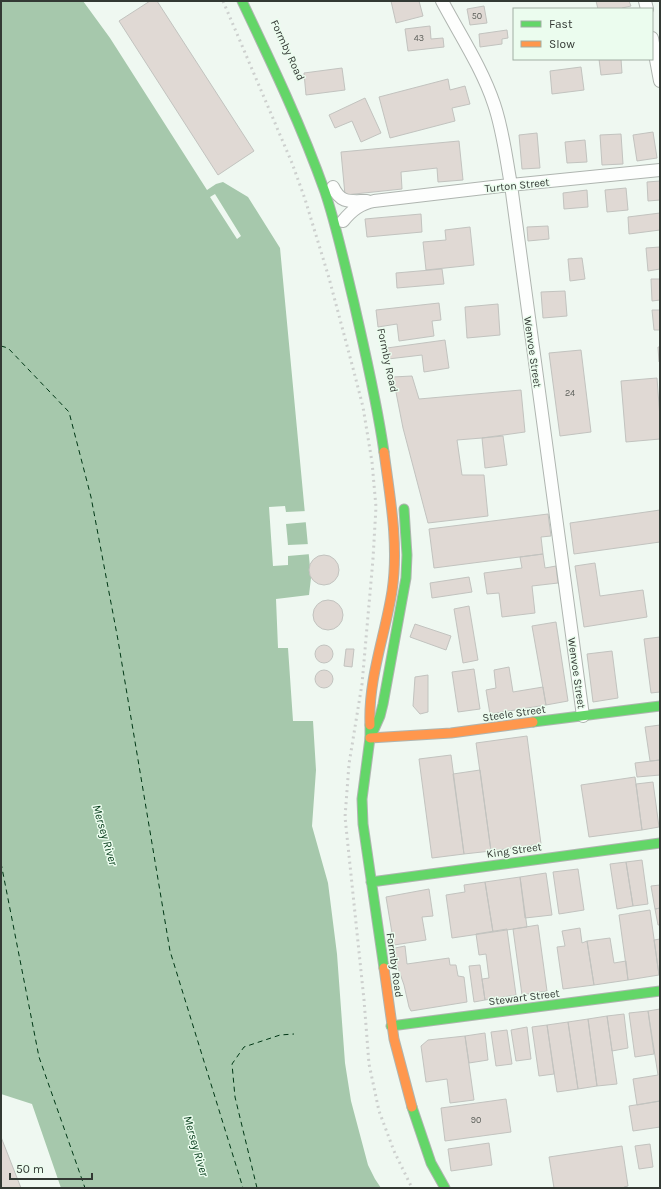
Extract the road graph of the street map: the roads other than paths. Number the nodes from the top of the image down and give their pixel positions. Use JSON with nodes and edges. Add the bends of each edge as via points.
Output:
{"nodes":[{"id":1,"x":242,"y":1,"type":"edge"},
{"id":2,"x":252,"y":1,"type":"edge"},
{"id":3,"x":442,"y":1,"type":"edge"},
{"id":4,"x":653,"y":43,"type":"edge"},
{"id":5,"x":660,"y":81,"type":"edge"},
{"id":6,"x":299,"y":102,"type":"dead end"},
{"id":7,"x":660,"y":170,"type":"edge"},
{"id":8,"x":332,"y":184,"type":"joint"},
{"id":9,"x":511,"y":185,"type":"junction"},
{"id":10,"x":374,"y":202,"type":"junction"},
{"id":11,"x":343,"y":221,"type":"junction"},
{"id":12,"x":349,"y":243,"type":"dead end"},
{"id":13,"x":362,"y":296,"type":"dead end"},
{"id":14,"x":382,"y":388,"type":"dead end"},
{"id":15,"x":403,"y":504,"type":"dead end"},
{"id":16,"x":660,"y":706,"type":"edge"},
{"id":17,"x":583,"y":716,"type":"junction"},
{"id":18,"x":370,"y":738,"type":"junction"},
{"id":19,"x":660,"y":843,"type":"edge"},
{"id":20,"x":371,"y":882,"type":"junction"},
{"id":21,"x":660,"y":991,"type":"edge"},
{"id":22,"x":391,"y":1026,"type":"junction"},
{"id":23,"x":445,"y":1188,"type":"edge"}],
"edges":[{"from":1,"to":18,"type":"main road","name":"Formby Road","via":[[277,75],[325,193],[362,338],[381,431],[392,511],[395,563],[392,591],[368,707]]},
{"from":2,"to":6,"type":"main road","name":"Formby Road"},
{"from":3,"to":9,"type":"street","name":"Wenvoe Street","via":[[482,75],[494,105]]},
{"from":4,"to":5,"type":"street"},
{"from":7,"to":9,"type":"street","name":"Turton Street"},
{"from":8,"to":10,"type":"street","name":"Turton Street","via":[[338,196],[346,201]]},
{"from":8,"to":11,"type":"main road"},
{"from":9,"to":10,"type":"street","name":"Turton Street"},
{"from":9,"to":17,"type":"street","name":"Wenvoe Street"},
{"from":10,"to":11,"type":"street","name":"Turton Street","via":[[359,206]]},
{"from":11,"to":12,"type":"main road"},
{"from":13,"to":14,"type":"main road","name":"Formby Road"},
{"from":15,"to":18,"type":"main road","name":"Formby Road","via":[[406,578],[383,704]]},
{"from":16,"to":17,"type":"main road","name":"Steele Street"},
{"from":17,"to":18,"type":"main road","name":"Steele Street","via":[[451,734]]},
{"from":18,"to":20,"type":"main road","name":"Formby Road","via":[[362,804]]},
{"from":19,"to":20,"type":"main road","name":"King Street"},
{"from":20,"to":22,"type":"main road","name":"Formby Road"},
{"from":21,"to":22,"type":"main road","name":"Stewart Street"},
{"from":22,"to":23,"type":"main road","name":"Formby Road","via":[[413,1112],[426,1149]]}]}
